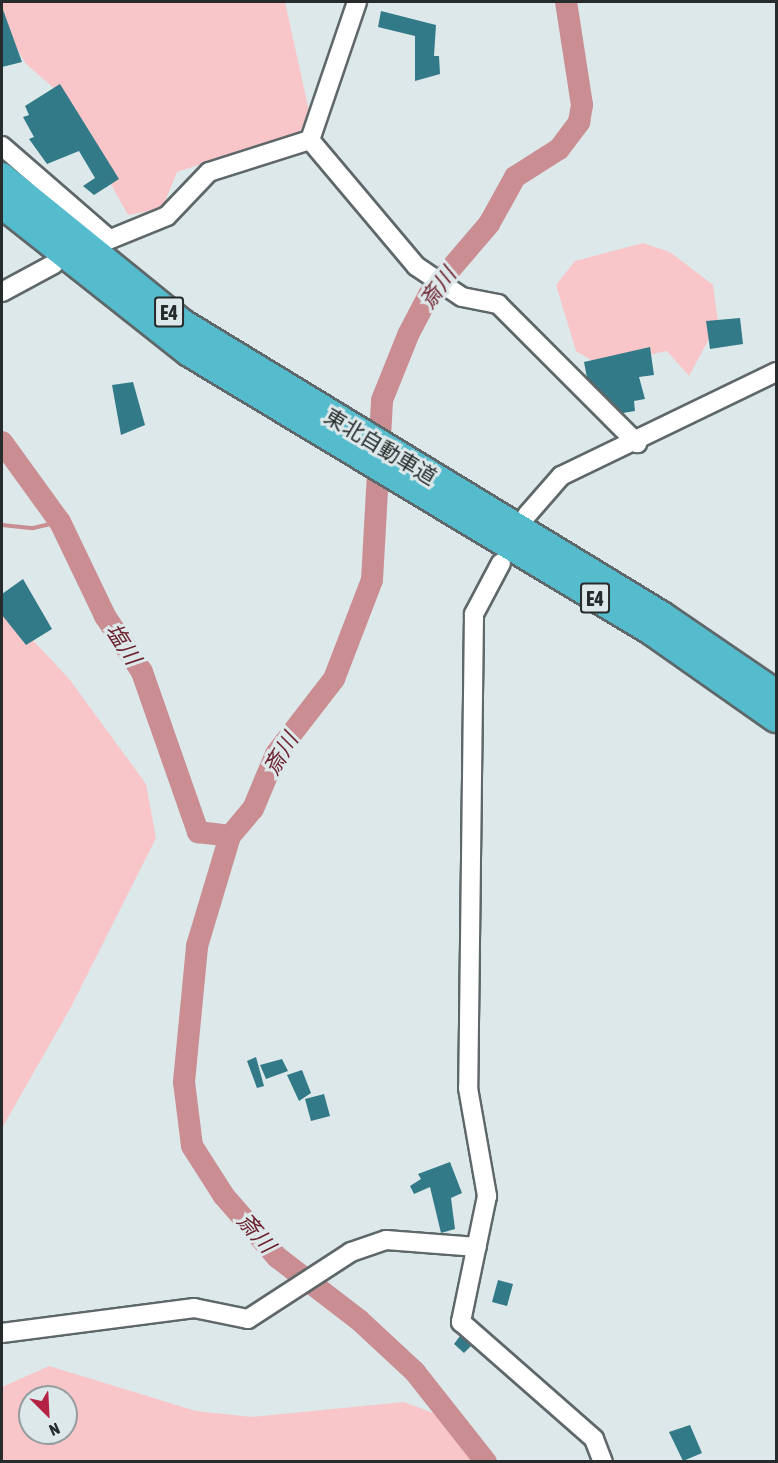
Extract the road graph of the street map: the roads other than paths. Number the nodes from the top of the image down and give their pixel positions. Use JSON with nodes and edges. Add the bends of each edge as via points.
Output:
{"nodes":[{"id":1,"x":357,"y":2,"type":"edge"},
{"id":2,"x":310,"y":140,"type":"junction"},
{"id":3,"x":2,"y":146,"type":"edge"},
{"id":4,"x":2,"y":176,"type":"edge"},
{"id":5,"x":2,"y":205,"type":"edge"},
{"id":6,"x":54,"y":264,"type":"dead end"},
{"id":7,"x":2,"y":292,"type":"edge"},
{"id":8,"x":777,"y":372,"type":"edge"},
{"id":9,"x":349,"y":440,"type":"junction"},
{"id":10,"x":637,"y":443,"type":"junction"},
{"id":11,"x":527,"y":515,"type":"dead end"},
{"id":12,"x":501,"y":563,"type":"dead end"},
{"id":13,"x":777,"y":693,"type":"edge"},
{"id":14,"x":777,"y":719,"type":"edge"},
{"id":15,"x":477,"y":1247,"type":"junction"},
{"id":16,"x":2,"y":1333,"type":"edge"},
{"id":17,"x":603,"y":1461,"type":"edge"}],
"edges":[{"from":1,"to":2,"type":"street"},
{"from":2,"to":3,"type":"street","via":[[209,172],[167,216],[105,241]]},
{"from":2,"to":10,"type":"street","via":[[416,266],[462,297],[498,304]]},
{"from":4,"to":9,"type":"highway","name":"東北自動車道","number":"E4","via":[[183,323]]},
{"from":5,"to":9,"type":"highway","name":"東北自動車道","number":"E4","via":[[125,307]]},
{"from":6,"to":7,"type":"street"},
{"from":8,"to":10,"type":"street"},
{"from":9,"to":13,"type":"highway","name":"東北自動車道","number":"E4","via":[[411,464],[662,615]]},
{"from":9,"to":14,"type":"highway","name":"東北自動車道","number":"E4","via":[[406,489],[652,632]]},
{"from":10,"to":11,"type":"street","via":[[561,476]]},
{"from":12,"to":15,"type":"street","via":[[474,614],[468,1088],[487,1196]]},
{"from":15,"to":16,"type":"street","via":[[387,1240],[351,1252],[248,1319],[194,1308]]},
{"from":15,"to":17,"type":"street","via":[[461,1322],[594,1439]]}]}
